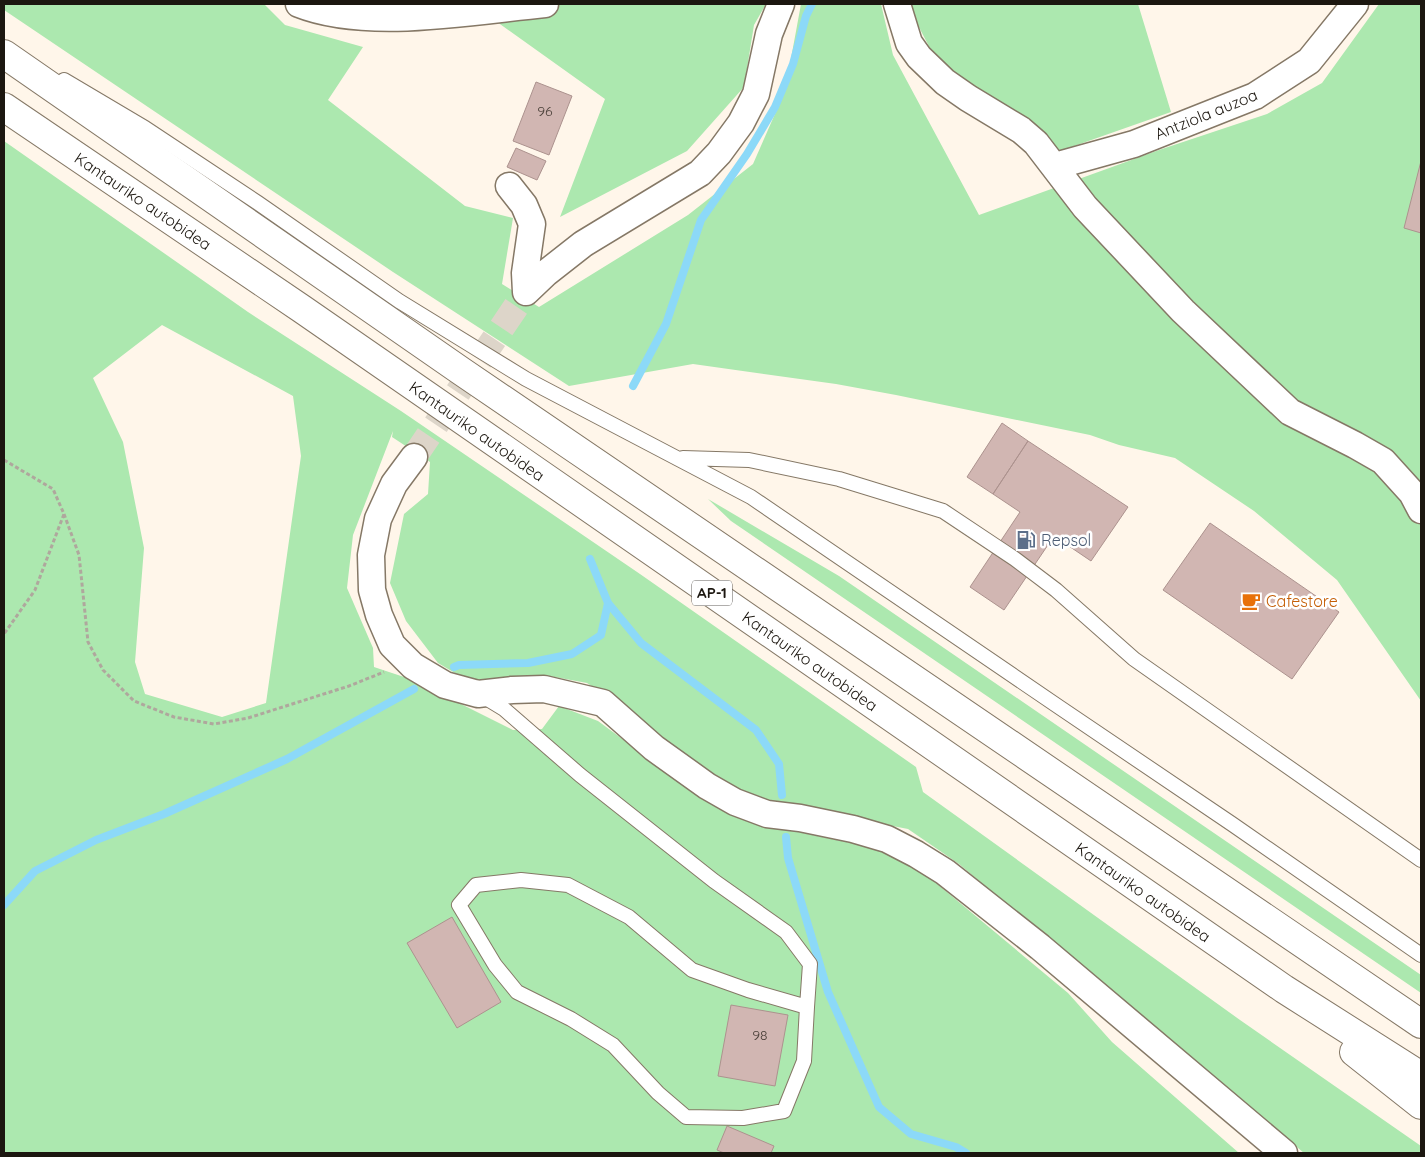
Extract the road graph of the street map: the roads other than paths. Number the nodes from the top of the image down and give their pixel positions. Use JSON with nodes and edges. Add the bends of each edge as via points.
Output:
{"nodes":[{"id":1,"x":299,"y":4,"type":"edge"},
{"id":2,"x":545,"y":4,"type":"edge"},
{"id":3,"x":781,"y":4,"type":"edge"},
{"id":4,"x":897,"y":4,"type":"edge"},
{"id":5,"x":1354,"y":4,"type":"edge"},
{"id":6,"x":4,"y":46,"type":"edge"},
{"id":7,"x":4,"y":54,"type":"edge"},
{"id":8,"x":4,"y":106,"type":"edge"},
{"id":9,"x":1055,"y":166,"type":"junction"},
{"id":10,"x":509,"y":186,"type":"dead end"},
{"id":11,"x":414,"y":457,"type":"tunnel mouth"},
{"id":12,"x":679,"y":458,"type":"junction"},
{"id":13,"x":1421,"y":510,"type":"edge"},
{"id":14,"x":478,"y":694,"type":"junction"},
{"id":15,"x":1421,"y":860,"type":"edge"},
{"id":16,"x":1421,"y":955,"type":"edge"},
{"id":17,"x":1284,"y":989,"type":"junction"},
{"id":18,"x":807,"y":1007,"type":"junction"},
{"id":19,"x":1421,"y":1024,"type":"edge"},
{"id":20,"x":1421,"y":1076,"type":"edge"},
{"id":21,"x":1421,"y":1105,"type":"edge"},
{"id":22,"x":1284,"y":1153,"type":"edge"}],
"edges":[{"from":1,"to":2,"type":"street","via":[[347,14],[392,18]]},
{"from":3,"to":10,"type":"street","via":[[769,34],[756,94],[741,123],[719,153],[700,173],[583,244],[526,292],[525,273],[532,224],[524,205]]},
{"from":4,"to":9,"type":"street","via":[[909,43],[919,57],[945,82],[1029,136]]},
{"from":5,"to":9,"type":"street","name":"Antziola auzoa","via":[[1309,61],[1255,96],[1134,144]]},
{"from":6,"to":12,"type":"lane","via":[[145,128],[400,301],[526,379]]},
{"from":7,"to":19,"type":"highway","number":"AP-1","via":[[461,371]]},
{"from":8,"to":17,"type":"highway","name":"Kantauriko autobidea","number":"AP-1"},
{"from":9,"to":13,"type":"street","via":[[1085,207],[1197,325],[1290,412],[1383,461],[1412,493]]},
{"from":11,"to":14,"type":"street","via":[[394,484],[378,519],[371,555],[372,590],[392,645],[413,666],[445,685]]},
{"from":12,"to":15,"type":"lane","via":[[749,460],[839,479],[943,511],[1056,590],[1134,659]]},
{"from":12,"to":16,"type":"lane","via":[[751,496]]},
{"from":14,"to":18,"type":"lane","via":[[504,709],[714,881],[786,932],[810,964]]},
{"from":14,"to":22,"type":"street","via":[[544,689],[603,703],[654,748],[735,802],[766,814],[853,829],[887,839],[916,854],[945,872],[1032,942]]},
{"from":17,"to":20,"type":"highway","name":"Kantauriko autobidea","number":"AP-1"},
{"from":17,"to":21,"type":"highway","via":[[1323,1028]]},
{"from":18,"to":18,"type":"lane","via":[[692,970],[629,917],[568,885],[521,880],[476,885],[459,905],[495,965],[517,992],[613,1045],[658,1093],[686,1117],[743,1118],[784,1111],[804,1061]]}]}
